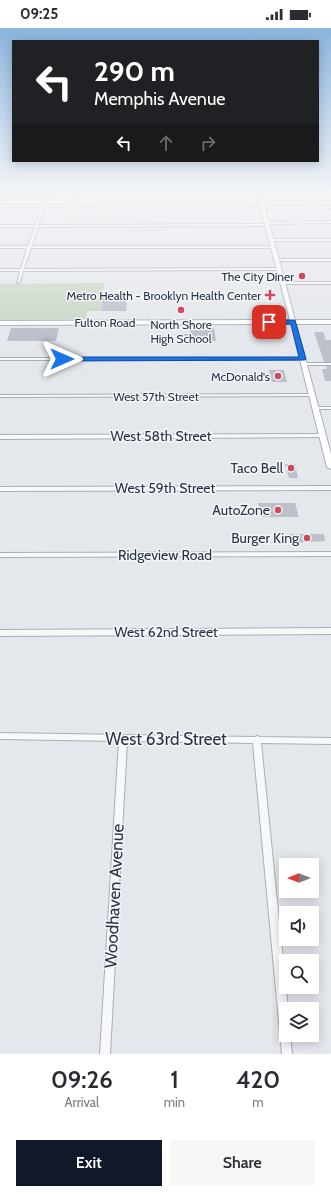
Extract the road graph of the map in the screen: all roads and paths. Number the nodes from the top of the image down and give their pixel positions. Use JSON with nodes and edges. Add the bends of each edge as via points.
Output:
{"nodes":[{"id":1,"x":272,"y":240,"type":"edge"},
{"id":2,"x":31,"y":241,"type":"edge"},
{"id":3,"x":273,"y":246,"type":"junction"},
{"id":4,"x":0,"y":247,"type":"edge"},
{"id":5,"x":29,"y":247,"type":"junction"},
{"id":6,"x":276,"y":260,"type":"junction"},
{"id":7,"x":331,"y":260,"type":"edge"},
{"id":8,"x":279,"y":269,"type":"junction"},
{"id":9,"x":0,"y":270,"type":"edge"},
{"id":10,"x":22,"y":270,"type":"junction"},
{"id":11,"x":18,"y":282,"type":"dead end"},
{"id":12,"x":282,"y":283,"type":"junction"},
{"id":13,"x":331,"y":283,"type":"edge"},
{"id":14,"x":293,"y":322,"type":"junction"},
{"id":15,"x":331,"y":322,"type":"edge"},
{"id":16,"x":0,"y":323,"type":"edge"},
{"id":17,"x":0,"y":359,"type":"edge"},
{"id":18,"x":303,"y":361,"type":"junction"},
{"id":19,"x":331,"y":364,"type":"edge"},
{"id":20,"x":312,"y":395,"type":"junction"},
{"id":21,"x":0,"y":396,"type":"edge"},
{"id":22,"x":315,"y":408,"type":"junction"},
{"id":23,"x":331,"y":408,"type":"edge"},
{"id":24,"x":323,"y":436,"type":"junction"},
{"id":25,"x":0,"y":437,"type":"edge"},
{"id":26,"x":330,"y":458,"type":"edge"},
{"id":27,"x":331,"y":467,"type":"edge"},
{"id":28,"x":331,"y":488,"type":"edge"},
{"id":29,"x":0,"y":489,"type":"edge"},
{"id":30,"x":331,"y":554,"type":"edge"},
{"id":31,"x":0,"y":555,"type":"edge"},
{"id":32,"x":331,"y":631,"type":"edge"},
{"id":33,"x":0,"y":633,"type":"edge"},
{"id":34,"x":0,"y":736,"type":"edge"},
{"id":35,"x":123,"y":739,"type":"junction"},
{"id":36,"x":257,"y":739,"type":"junction"},
{"id":37,"x":331,"y":741,"type":"edge"},
{"id":38,"x":105,"y":1054,"type":"edge"},
{"id":39,"x":288,"y":1054,"type":"edge"}],
"edges":[{"from":1,"to":3,"type":"main road"},
{"from":2,"to":5,"type":"street"},
{"from":3,"to":5,"type":"street"},
{"from":3,"to":6,"type":"main road"},
{"from":4,"to":5,"type":"street"},
{"from":5,"to":10,"type":"street"},
{"from":6,"to":7,"type":"street"},
{"from":6,"to":8,"type":"main road"},
{"from":8,"to":10,"type":"street"},
{"from":8,"to":12,"type":"main road"},
{"from":9,"to":10,"type":"street"},
{"from":10,"to":11,"type":"street"},
{"from":12,"to":13,"type":"street"},
{"from":12,"to":14,"type":"main road"},
{"from":14,"to":15,"type":"main road","name":"Fulton Road"},
{"from":14,"to":16,"type":"main road","name":"Fulton Road"},
{"from":14,"to":18,"type":"main road"},
{"from":17,"to":18,"type":"street"},
{"from":18,"to":19,"type":"street"},
{"from":18,"to":20,"type":"main road"},
{"from":20,"to":21,"type":"street","name":"West 57th Street"},
{"from":20,"to":22,"type":"main road"},
{"from":22,"to":23,"type":"street"},
{"from":22,"to":24,"type":"main road"},
{"from":24,"to":25,"type":"street","name":"West 58th Street"},
{"from":24,"to":26,"type":"main road"},
{"from":26,"to":27,"type":"main road"},
{"from":28,"to":29,"type":"street","name":"West 59th Street"},
{"from":30,"to":31,"type":"street","name":"Ridgeview Road"},
{"from":32,"to":33,"type":"street","name":"West 62nd Street"},
{"from":34,"to":35,"type":"street","name":"West 63rd Street"},
{"from":35,"to":36,"type":"street","name":"West 63rd Street"},
{"from":35,"to":38,"type":"street","name":"Woodhaven Avenue"},
{"from":36,"to":37,"type":"street","name":"West 63rd Street"},
{"from":36,"to":39,"type":"street"}]}
